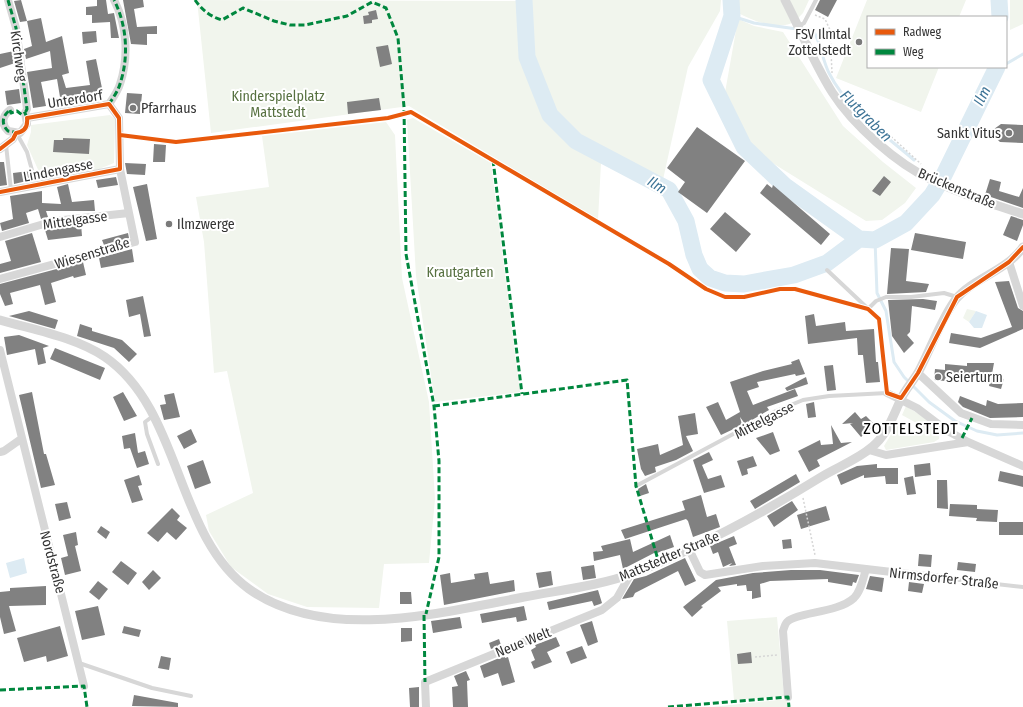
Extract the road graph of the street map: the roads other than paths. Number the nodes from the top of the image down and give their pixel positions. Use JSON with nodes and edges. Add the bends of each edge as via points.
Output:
{"nodes":[{"id":1,"x":8,"y":0,"type":"edge"},
{"id":2,"x":114,"y":0,"type":"edge"},
{"id":3,"x":785,"y":0,"type":"edge"},
{"id":4,"x":816,"y":0,"type":"edge"},
{"id":5,"x":800,"y":30,"type":"junction"},
{"id":6,"x":109,"y":104,"type":"junction"},
{"id":7,"x":10,"y":110,"type":"dead end"},
{"id":8,"x":26,"y":116,"type":"junction"},
{"id":9,"x":119,"y":118,"type":"joint"},
{"id":10,"x":2,"y":119,"type":"edge"},
{"id":11,"x":16,"y":133,"type":"junction"},
{"id":12,"x":120,"y":135,"type":"junction"},
{"id":13,"x":168,"y":142,"type":"dead end"},
{"id":14,"x":3,"y":147,"type":"edge"},
{"id":15,"x":120,"y":169,"type":"junction"},
{"id":16,"x":36,"y":185,"type":"junction"},
{"id":17,"x":11,"y":191,"type":"junction"},
{"id":18,"x":0,"y":192,"type":"edge"},
{"id":19,"x":129,"y":213,"type":"junction"},
{"id":20,"x":1023,"y":214,"type":"edge"},
{"id":21,"x":0,"y":237,"type":"edge"},
{"id":22,"x":1023,"y":247,"type":"edge"},
{"id":23,"x":1009,"y":262,"type":"junction"},
{"id":24,"x":828,"y":270,"type":"dead end"},
{"id":25,"x":0,"y":279,"type":"edge"},
{"id":26,"x":957,"y":297,"type":"junction"},
{"id":27,"x":1023,"y":306,"type":"edge"},
{"id":28,"x":868,"y":309,"type":"junction"},
{"id":29,"x":0,"y":320,"type":"edge"},
{"id":30,"x":0,"y":350,"type":"edge"},
{"id":31,"x":914,"y":379,"type":"junction"},
{"id":32,"x":887,"y":392,"type":"junction"},
{"id":33,"x":901,"y":398,"type":"junction"},
{"id":34,"x":153,"y":416,"type":"junction"},
{"id":35,"x":1023,"y":425,"type":"edge"},
{"id":36,"x":21,"y":439,"type":"junction"},
{"id":37,"x":968,"y":442,"type":"junction"},
{"id":38,"x":869,"y":450,"type":"junction"},
{"id":39,"x":0,"y":452,"type":"edge"},
{"id":40,"x":158,"y":464,"type":"dead end"},
{"id":41,"x":1023,"y":466,"type":"edge"},
{"id":42,"x":636,"y":486,"type":"dead end"},
{"id":43,"x":689,"y":549,"type":"junction"},
{"id":44,"x":866,"y":570,"type":"junction"},
{"id":45,"x":630,"y":575,"type":"junction"},
{"id":46,"x":943,"y":578,"type":"joint"},
{"id":47,"x":1023,"y":587,"type":"edge"},
{"id":48,"x":79,"y":663,"type":"junction"},
{"id":49,"x":84,"y":686,"type":"dead end"},
{"id":50,"x":191,"y":696,"type":"dead end"},
{"id":51,"x":788,"y":697,"type":"dead end"},
{"id":52,"x":426,"y":707,"type":"edge"}],
"edges":[{"from":1,"to":8,"type":"street","name":"Kirchweg","via":[[16,28]]},
{"from":2,"to":6,"type":"street","name":"Unterdorf","via":[[125,29],[124,60],[120,85]]},
{"from":3,"to":5,"type":"street","name":"Brückenstraße"},
{"from":4,"to":5,"type":"lane"},
{"from":5,"to":20,"type":"street","name":"Brückenstraße","via":[[828,85],[846,112],[862,128],[917,173]]},
{"from":6,"to":8,"type":"street","name":"Unterdorf"},
{"from":6,"to":9,"type":"street","name":"Unterdorf"},
{"from":7,"to":10,"type":"street"},
{"from":8,"to":11,"type":"street","via":[[26,128]]},
{"from":9,"to":12,"type":"street","name":"Wiesenstraße"},
{"from":10,"to":11,"type":"street","via":[[5,128]]},
{"from":11,"to":14,"type":"street"},
{"from":11,"to":16,"type":"lane","via":[[27,152]]},
{"from":12,"to":13,"type":"lane"},
{"from":12,"to":15,"type":"street","name":"Wiesenstraße"},
{"from":14,"to":17,"type":"lane"},
{"from":15,"to":16,"type":"street","name":"Lindengasse"},
{"from":15,"to":19,"type":"street","name":"Wiesenstraße"},
{"from":16,"to":17,"type":"street","name":"Lindengasse"},
{"from":17,"to":18,"type":"street","name":"Lindengasse"},
{"from":19,"to":21,"type":"street","name":"Mittelgasse","via":[[54,221]]},
{"from":19,"to":25,"type":"street","name":"Wiesenstraße","via":[[135,242]]},
{"from":22,"to":23,"type":"street"},
{"from":23,"to":26,"type":"street"},
{"from":23,"to":27,"type":"street"},
{"from":24,"to":28,"type":"lane"},
{"from":26,"to":28,"type":"lane","via":[[944,293],[886,298],[876,301]]},
{"from":26,"to":31,"type":"street"},
{"from":28,"to":32,"type":"lane","via":[[879,319]]},
{"from":29,"to":34,"type":"street","name":"Mattstedter Straße","via":[[73,342],[106,358],[127,377]]},
{"from":30,"to":36,"type":"street","name":"Nordstraße"},
{"from":31,"to":33,"type":"street","name":"Mattstedter Straße"},
{"from":31,"to":35,"type":"street","via":[[961,413],[991,424]]},
{"from":32,"to":33,"type":"street","name":"Mittelgasse"},
{"from":32,"to":42,"type":"lane","name":"Mittelgasse","via":[[803,400],[776,411]]},
{"from":33,"to":37,"type":"street","name":"Mittelgasse","via":[[946,430]]},
{"from":33,"to":38,"type":"street","name":"Mattstedter Straße","via":[[886,432]]},
{"from":34,"to":40,"type":"lane","via":[[145,422]]},
{"from":34,"to":45,"type":"street","name":"Mattstedter Straße","via":[[204,533],[227,569],[247,588],[265,600],[290,610],[318,617],[372,619],[426,614],[584,586]]},
{"from":36,"to":39,"type":"street"},
{"from":36,"to":48,"type":"street","name":"Nordstraße"},
{"from":37,"to":38,"type":"street","via":[[886,455]]},
{"from":37,"to":41,"type":"street","name":"Mittelgasse"},
{"from":38,"to":43,"type":"street","name":"Mattstedter Straße","via":[[749,521]]},
{"from":43,"to":44,"type":"street","name":"Nirmsdorfer Straße","via":[[704,575],[763,566],[815,563]]},
{"from":43,"to":45,"type":"street","name":"Mattstedter Straße"},
{"from":44,"to":46,"type":"street","name":"Nirmsdorfer Straße"},
{"from":44,"to":51,"type":"street","via":[[854,598],[826,611],[787,622],[783,631]]},
{"from":45,"to":52,"type":"street","name":"Neue Welt","via":[[616,598],[602,610],[425,682]]},
{"from":46,"to":47,"type":"lane","name":"Nirmsdorfer Straße"},
{"from":48,"to":49,"type":"street","name":"Nordstraße"},
{"from":48,"to":50,"type":"lane","via":[[152,688]]}]}
